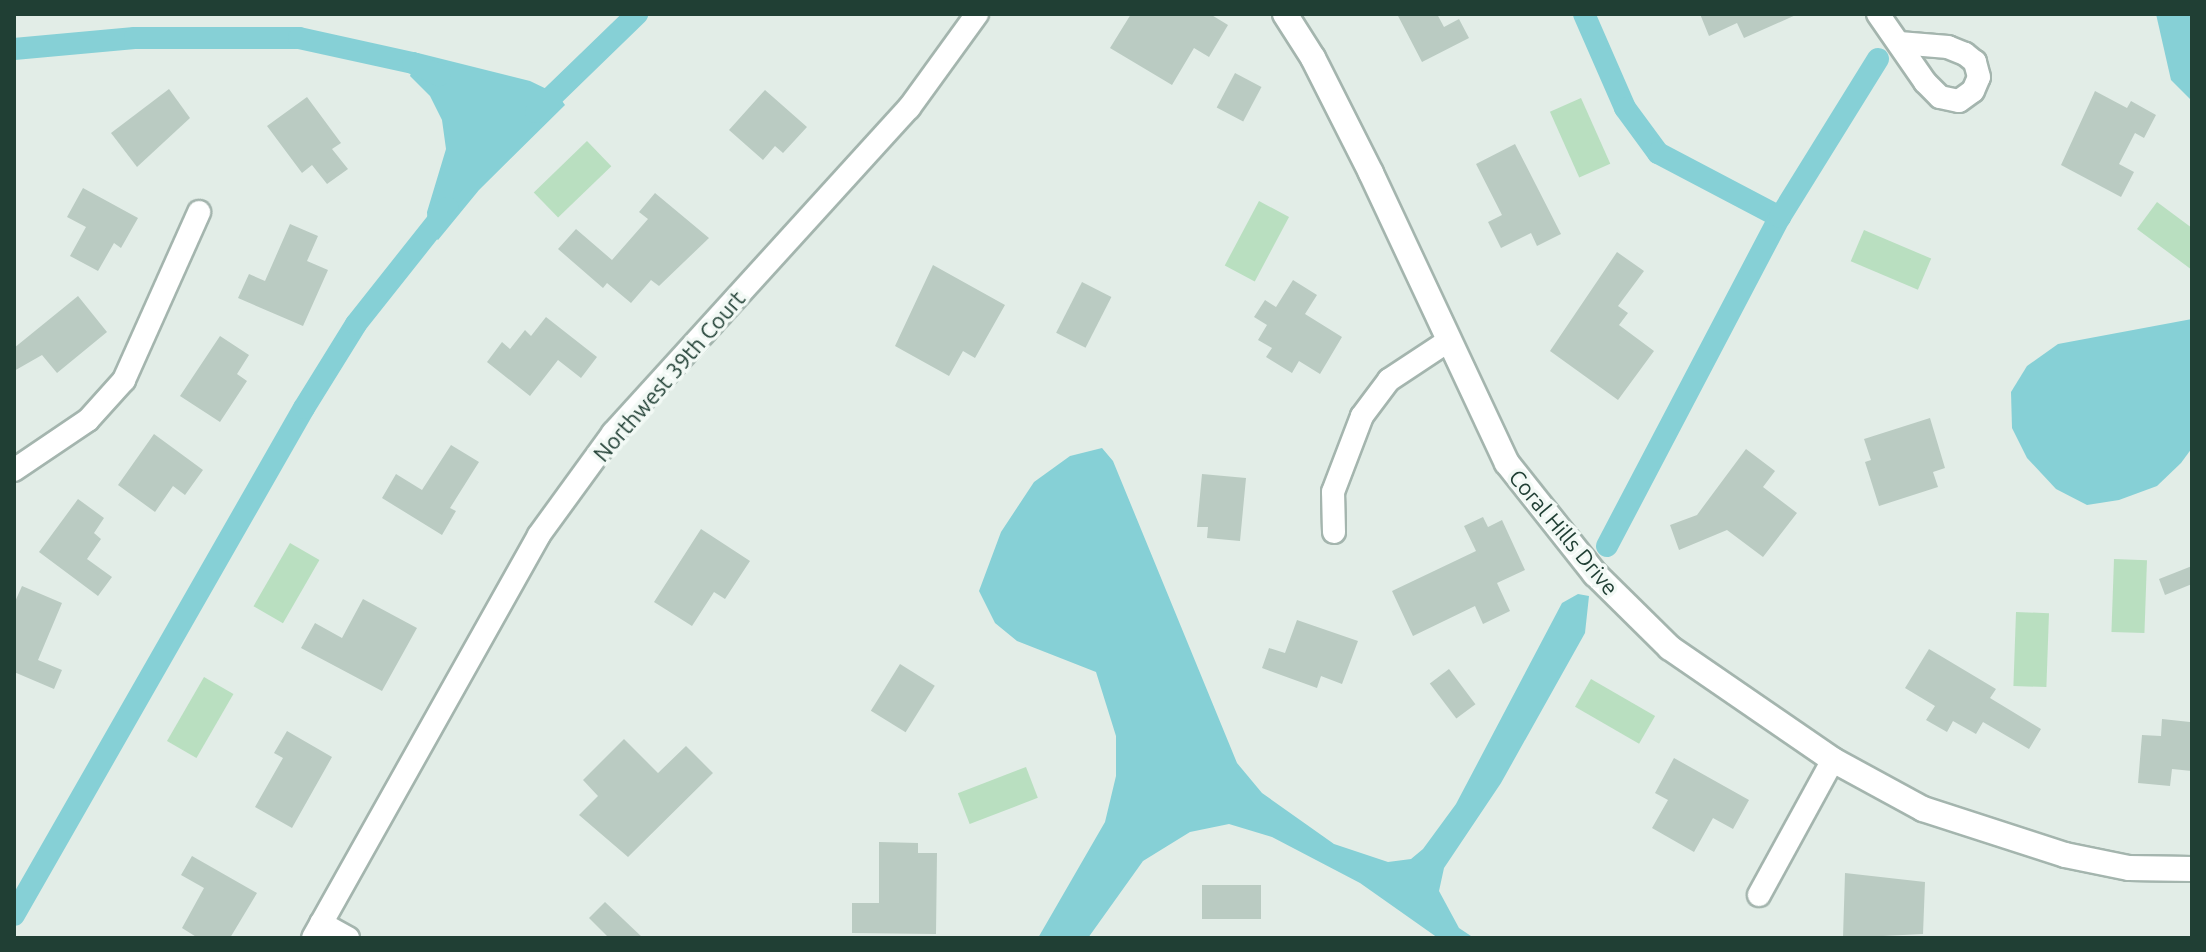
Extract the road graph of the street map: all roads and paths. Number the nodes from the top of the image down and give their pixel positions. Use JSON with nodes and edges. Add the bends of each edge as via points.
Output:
{"nodes":[{"id":1,"x":977,"y":14,"type":"edge"},
{"id":2,"x":1285,"y":14,"type":"edge"},
{"id":3,"x":1878,"y":14,"type":"edge"},
{"id":4,"x":1899,"y":43,"type":"dead end"},
{"id":5,"x":199,"y":212,"type":"dead end"},
{"id":6,"x":1448,"y":341,"type":"junction"},
{"id":7,"x":14,"y":470,"type":"edge"},
{"id":8,"x":1334,"y":532,"type":"dead end"},
{"id":9,"x":1833,"y":760,"type":"junction"},
{"id":10,"x":2192,"y":869,"type":"edge"},
{"id":11,"x":1759,"y":895,"type":"dead end"},
{"id":12,"x":317,"y":931,"type":"edge"},
{"id":13,"x":348,"y":938,"type":"edge"}],
"edges":[{"from":1,"to":12,"type":"street","name":"Northwest 39th Court","via":[[909,108],[613,433],[539,535]]},
{"from":2,"to":6,"type":"street","name":"Coral Hills Drive","via":[[1326,83]]},
{"from":3,"to":4,"type":"street"},
{"from":5,"to":7,"type":"street","via":[[124,380],[88,420]]},
{"from":6,"to":8,"type":"street","via":[[1389,380],[1362,416],[1333,492]]},
{"from":6,"to":9,"type":"street","name":"Coral Hills Drive","via":[[1507,463],[1595,574],[1670,648]]},
{"from":9,"to":10,"type":"street","name":"Coral Hills Drive","via":[[1923,809],[2065,855],[2129,868]]},
{"from":9,"to":11,"type":"street"},
{"from":12,"to":13,"type":"street"}]}
